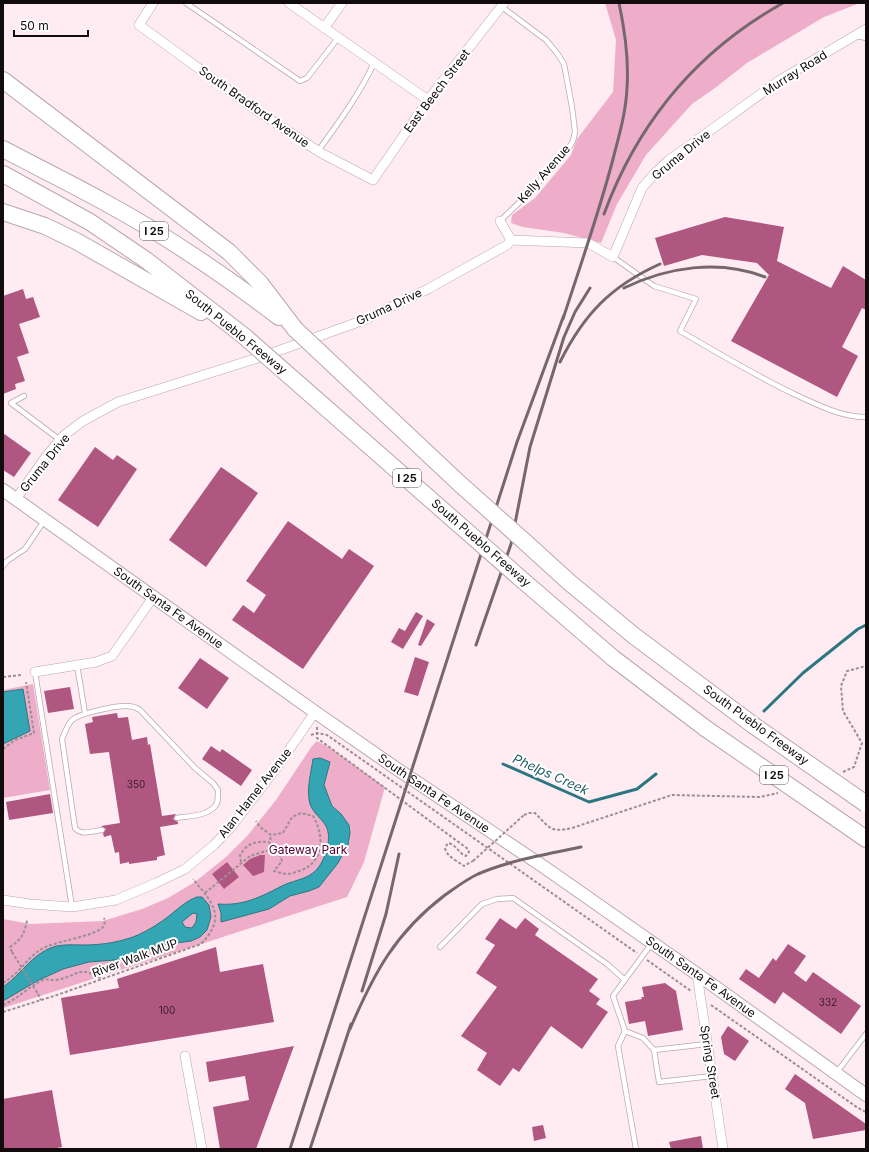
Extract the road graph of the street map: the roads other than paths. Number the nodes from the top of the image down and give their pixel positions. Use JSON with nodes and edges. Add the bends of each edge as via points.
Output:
{"nodes":[{"id":1,"x":153,"y":3,"type":"edge"},
{"id":2,"x":186,"y":3,"type":"edge"},
{"id":3,"x":289,"y":3,"type":"edge"},
{"id":4,"x":342,"y":3,"type":"edge"},
{"id":5,"x":503,"y":5,"type":"edge"},
{"id":6,"x":324,"y":28,"type":"junction"},
{"id":7,"x":866,"y":29,"type":"edge"},
{"id":8,"x":857,"y":36,"type":"junction"},
{"id":9,"x":338,"y":38,"type":"junction"},
{"id":10,"x":866,"y":38,"type":"edge"},
{"id":11,"x":374,"y":63,"type":"junction"},
{"id":12,"x":3,"y":80,"type":"edge"},
{"id":13,"x":428,"y":100,"type":"junction"},
{"id":14,"x":727,"y":118,"type":"joint"},
{"id":15,"x":3,"y":149,"type":"edge"},
{"id":16,"x":318,"y":151,"type":"junction"},
{"id":17,"x":3,"y":174,"type":"edge"},
{"id":18,"x":373,"y":180,"type":"joint"},
{"id":19,"x":3,"y":212,"type":"edge"},
{"id":20,"x":500,"y":222,"type":"joint"},
{"id":21,"x":511,"y":240,"type":"junction"},
{"id":22,"x":613,"y":257,"type":"junction"},
{"id":23,"x":295,"y":329,"type":"junction"},
{"id":24,"x":244,"y":336,"type":"junction"},
{"id":25,"x":24,"y":396,"type":"dead end"},
{"id":26,"x":866,"y":417,"type":"edge"},
{"id":27,"x":60,"y":440,"type":"junction"},
{"id":28,"x":3,"y":490,"type":"edge"},
{"id":29,"x":16,"y":499,"type":"junction"},
{"id":30,"x":45,"y":520,"type":"junction"},
{"id":31,"x":3,"y":566,"type":"edge"},
{"id":32,"x":154,"y":596,"type":"junction"},
{"id":33,"x":77,"y":666,"type":"junction"},
{"id":34,"x":35,"y":672,"type":"joint"},
{"id":35,"x":315,"y":712,"type":"junction"},
{"id":36,"x":85,"y":713,"type":"junction"},
{"id":37,"x":866,"y":804,"type":"edge"},
{"id":38,"x":177,"y":818,"type":"dead end"},
{"id":39,"x":102,"y":830,"type":"dead end"},
{"id":40,"x":866,"y":839,"type":"edge"},
{"id":41,"x":3,"y":900,"type":"edge"},
{"id":42,"x":72,"y":907,"type":"junction"},
{"id":43,"x":652,"y":943,"type":"junction"},
{"id":44,"x":440,"y":947,"type":"dead end"},
{"id":45,"x":697,"y":974,"type":"junction"},
{"id":46,"x":625,"y":980,"type":"junction"},
{"id":47,"x":624,"y":1032,"type":"junction"},
{"id":48,"x":866,"y":1034,"type":"edge"},
{"id":49,"x":707,"y":1044,"type":"junction"},
{"id":50,"x":654,"y":1050,"type":"junction"},
{"id":51,"x":185,"y":1056,"type":"dead end"},
{"id":52,"x":836,"y":1074,"type":"junction"},
{"id":53,"x":712,"y":1076,"type":"junction"},
{"id":54,"x":866,"y":1095,"type":"edge"},
{"id":55,"x":202,"y":1149,"type":"edge"},
{"id":56,"x":636,"y":1149,"type":"edge"},
{"id":57,"x":723,"y":1149,"type":"edge"}],
"edges":[{"from":1,"to":16,"type":"street","name":"South Bradford Avenue","via":[[139,25],[256,110]]},
{"from":2,"to":9,"type":"lane","via":[[300,82],[307,78]]},
{"from":3,"to":6,"type":"street"},
{"from":4,"to":6,"type":"street"},
{"from":5,"to":13,"type":"street","name":"East Beech Street"},
{"from":5,"to":20,"type":"lane","name":"Kelly Avenue","via":[[546,40],[564,64],[575,132],[567,150]]},
{"from":6,"to":9,"type":"street"},
{"from":7,"to":8,"type":"street","name":"Murray Road"},
{"from":8,"to":10,"type":"lane"},
{"from":8,"to":14,"type":"street","name":"Murray Road","via":[[780,80]]},
{"from":9,"to":11,"type":"street"},
{"from":11,"to":13,"type":"street"},
{"from":11,"to":16,"type":"lane","via":[[347,112]]},
{"from":12,"to":23,"type":"highway","via":[[229,252],[260,282]]},
{"from":13,"to":18,"type":"street","name":"East Beech Street"},
{"from":14,"to":22,"type":"street","name":"Gruma Drive","via":[[668,161],[642,188]]},
{"from":15,"to":23,"type":"highway","name":"South Pueblo Freeway","number":"I 25","via":[[106,203],[173,243],[243,289]]},
{"from":16,"to":18,"type":"street","name":"South Bradford Avenue"},
{"from":17,"to":24,"type":"highway","name":"South Pueblo Freeway","number":"I 25","via":[[90,222],[146,260]]},
{"from":19,"to":24,"type":"highway","via":[[45,226],[76,241]]},
{"from":20,"to":21,"type":"street"},
{"from":21,"to":22,"type":"street","via":[[588,243]]},
{"from":21,"to":27,"type":"street","name":"Gruma Drive","via":[[507,245],[434,285],[364,320],[261,357],[118,402],[83,421]]},
{"from":22,"to":26,"type":"lane","via":[[654,286],[696,299],[680,331],[772,383],[823,408]]},
{"from":23,"to":37,"type":"highway","name":"South Pueblo Freeway","number":"I 25","bridge":true,"via":[[569,582],[753,725]]},
{"from":24,"to":40,"type":"highway","name":"South Pueblo Freeway","number":"I 25","bridge":true,"via":[[613,658],[705,728]]},
{"from":25,"to":27,"type":"lane","via":[[11,403]]},
{"from":27,"to":29,"type":"street","name":"Gruma Drive"},
{"from":28,"to":29,"type":"main road","name":"South Santa Fe Avenue"},
{"from":29,"to":30,"type":"main road","name":"South Santa Fe Avenue"},
{"from":30,"to":31,"type":"lane","via":[[25,549]]},
{"from":30,"to":32,"type":"main road","name":"South Santa Fe Avenue"},
{"from":32,"to":33,"type":"street","via":[[112,656]]},
{"from":32,"to":35,"type":"main road","name":"South Santa Fe Avenue"},
{"from":33,"to":34,"type":"street"},
{"from":33,"to":36,"type":"lane"},
{"from":34,"to":42,"type":"lane"},
{"from":35,"to":42,"type":"street","name":"Alan Hamel Avenue","via":[[247,808],[214,845],[184,868],[156,883],[116,900]]},
{"from":35,"to":43,"type":"main road","name":"South Santa Fe Avenue"},
{"from":36,"to":38,"type":"lane","via":[[126,706],[135,707],[213,783],[218,790],[217,802],[212,809],[206,813]]},
{"from":36,"to":39,"type":"lane","via":[[73,719],[66,727],[62,739],[75,828],[83,833]]},
{"from":41,"to":42,"type":"street","name":"Alan Hamel Avenue"},
{"from":43,"to":45,"type":"main road","name":"South Santa Fe Avenue"},
{"from":43,"to":46,"type":"lane"},
{"from":44,"to":46,"type":"lane","via":[[482,904],[497,899],[513,898],[607,964]]},
{"from":45,"to":49,"type":"street","name":"Spring Street"},
{"from":45,"to":52,"type":"main road","name":"South Santa Fe Avenue"},
{"from":46,"to":47,"type":"lane","via":[[614,996]]},
{"from":47,"to":50,"type":"lane","via":[[643,1038]]},
{"from":47,"to":56,"type":"lane","via":[[618,1046]]},
{"from":48,"to":52,"type":"lane"},
{"from":49,"to":50,"type":"lane"},
{"from":49,"to":53,"type":"street","name":"Spring Street"},
{"from":50,"to":53,"type":"lane","via":[[659,1082]]},
{"from":51,"to":55,"type":"street"},
{"from":52,"to":54,"type":"main road","name":"South Santa Fe Avenue"},
{"from":53,"to":57,"type":"street","name":"Spring Street"}]}
